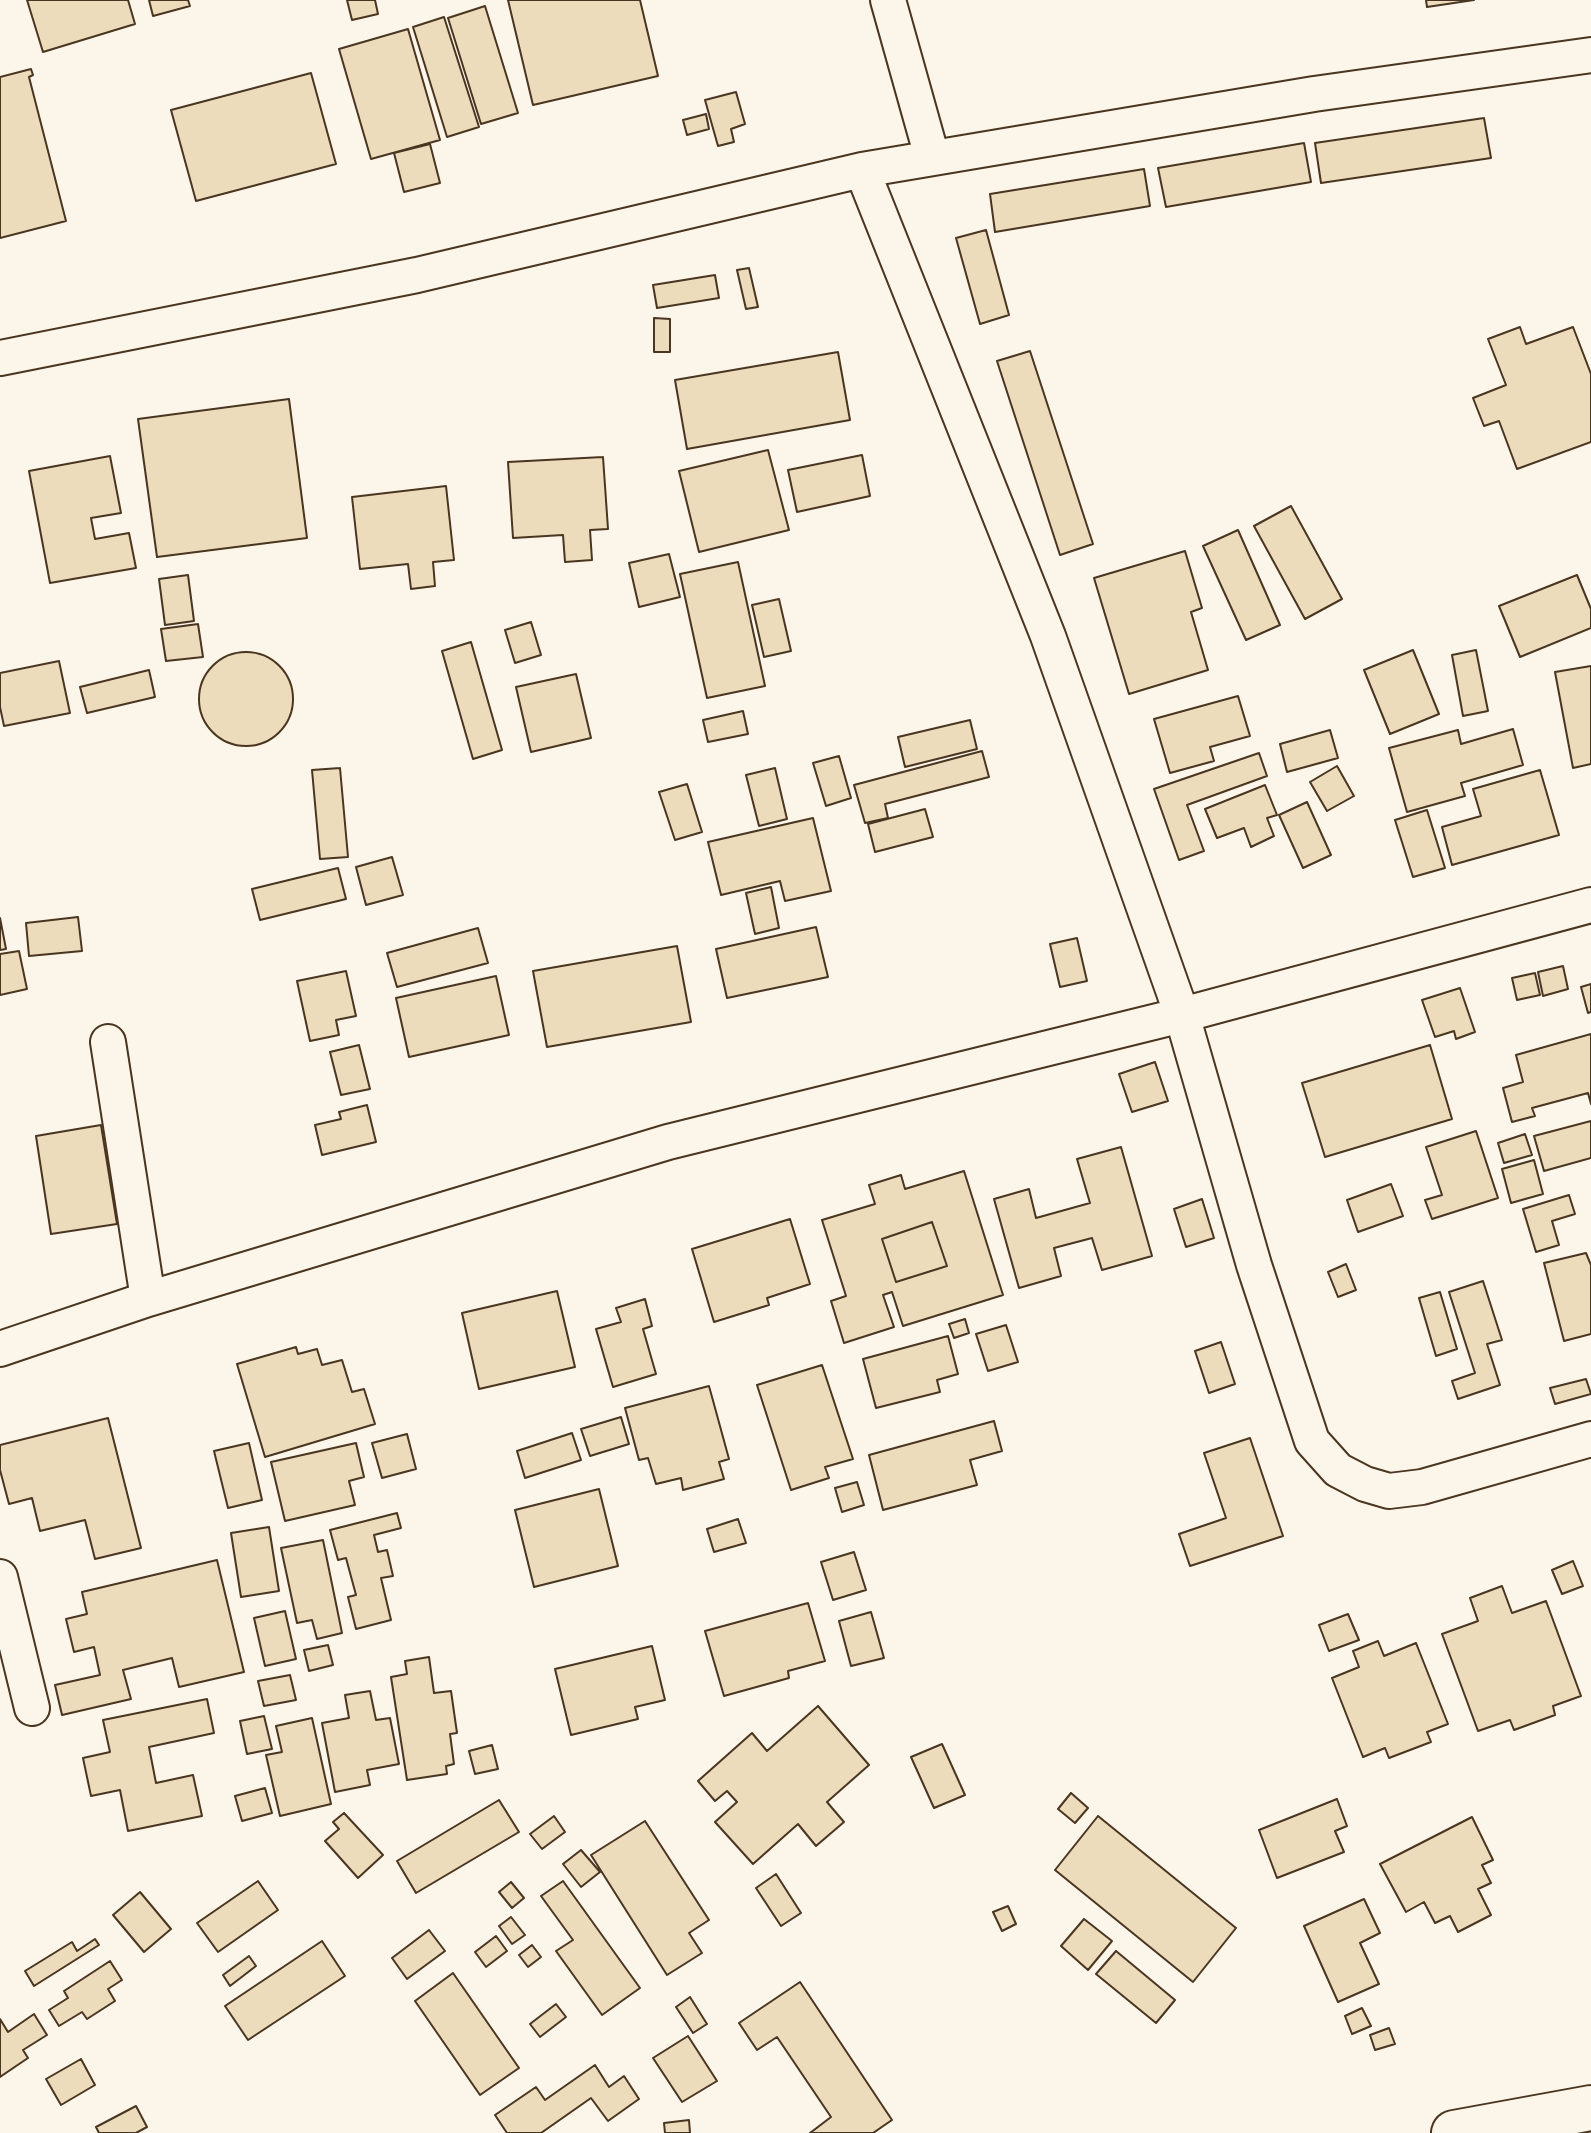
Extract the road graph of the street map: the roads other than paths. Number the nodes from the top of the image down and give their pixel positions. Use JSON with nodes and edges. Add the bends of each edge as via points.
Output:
{"nodes":[{"id":1,"x":888,"y":0,"type":"edge"},
{"id":2,"x":1591,"y":55,"type":"edge"},
{"id":3,"x":932,"y":157,"type":"junction"},
{"id":4,"x":862,"y":170,"type":"junction"},
{"id":5,"x":0,"y":358,"type":"edge"},
{"id":6,"x":1591,"y":905,"type":"edge"},
{"id":7,"x":1182,"y":1015,"type":"junction"},
{"id":8,"x":108,"y":1042,"type":"dead end"},
{"id":9,"x":148,"y":1299,"type":"junction"},
{"id":10,"x":0,"y":1349,"type":"edge"},
{"id":11,"x":1591,"y":1439,"type":"edge"},
{"id":12,"x":0,"y":1577,"type":"edge"},
{"id":13,"x":32,"y":1708,"type":"dead end"},
{"id":14,"x":1591,"y":2108,"type":"edge"},
{"id":15,"x":1454,"y":2133,"type":"edge"}],
"edges":[{"from":1,"to":3,"type":"street"},
{"from":2,"to":3,"type":"street"},
{"from":3,"to":4,"type":"street"},
{"from":4,"to":5,"type":"street","via":[[417,275]]},
{"from":4,"to":7,"type":"street","via":[[1048,636]]},
{"from":6,"to":7,"type":"street"},
{"from":7,"to":9,"type":"street","via":[[668,1142]]},
{"from":7,"to":11,"type":"street","via":[[1254,1265],[1312,1441],[1338,1470],[1389,1491],[1422,1487]]},
{"from":8,"to":9,"type":"street"},
{"from":9,"to":10,"type":"street"},
{"from":12,"to":13,"type":"street"},
{"from":14,"to":15,"type":"main road"}]}
